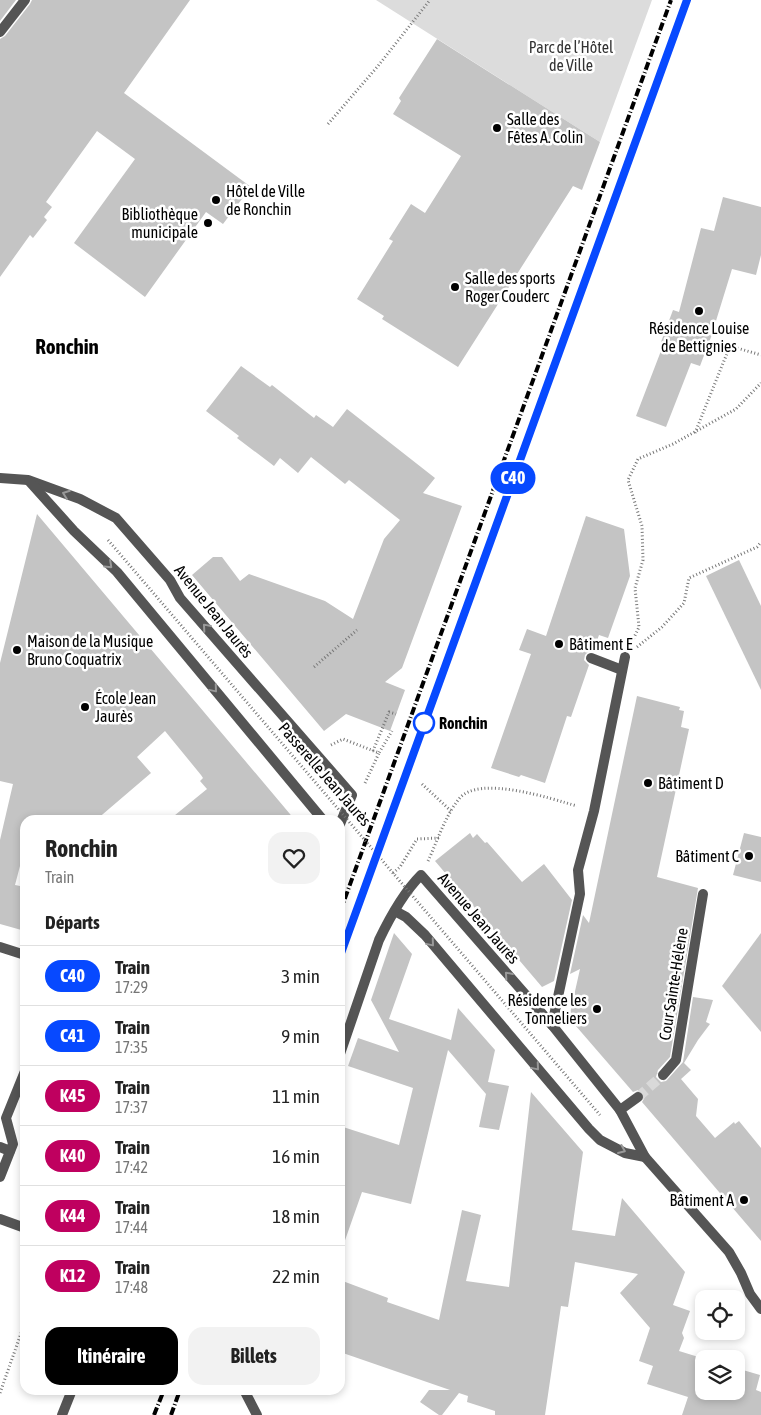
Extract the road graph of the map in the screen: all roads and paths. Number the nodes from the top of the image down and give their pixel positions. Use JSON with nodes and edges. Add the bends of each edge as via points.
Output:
{"nodes":[{"id":1,"x":25,"y":0,"type":"edge"},
{"id":2,"x":430,"y":0,"type":"edge"},
{"id":3,"x":0,"y":32,"type":"edge"},
{"id":4,"x":328,"y":124,"type":"dead end"},
{"id":5,"x":761,"y":356,"type":"edge"},
{"id":6,"x":761,"y":383,"type":"edge"},
{"id":7,"x":695,"y":433,"type":"junction"},
{"id":8,"x":0,"y":478,"type":"edge"},
{"id":9,"x":28,"y":480,"type":"junction"},
{"id":10,"x":108,"y":540,"type":"dead end"},
{"id":11,"x":761,"y":542,"type":"edge"},
{"id":12,"x":357,"y":630,"type":"dead end"},
{"id":13,"x":625,"y":657,"type":"junction"},
{"id":14,"x":591,"y":658,"type":"dead end"},
{"id":15,"x":314,"y":667,"type":"dead end"},
{"id":16,"x":622,"y":670,"type":"junction"},
{"id":17,"x":396,"y":714,"type":"dead end"},
{"id":18,"x":392,"y":731,"type":"dead end"},
{"id":19,"x":373,"y":750,"type":"junction"},
{"id":20,"x":315,"y":753,"type":"junction"},
{"id":21,"x":378,"y":753,"type":"junction"},
{"id":22,"x":372,"y":769,"type":"dead end"},
{"id":23,"x":422,"y":784,"type":"dead end"},
{"id":24,"x":451,"y":811,"type":"junction"},
{"id":25,"x":594,"y":811,"type":"junction"},
{"id":26,"x":319,"y":815,"type":"edge"},
{"id":27,"x":343,"y":815,"type":"edge"},
{"id":28,"x":344,"y":815,"type":"edge"},
{"id":29,"x":345,"y":817,"type":"edge"},
{"id":30,"x":439,"y":838,"type":"junction"},
{"id":31,"x":393,"y":873,"type":"junction"},
{"id":32,"x":422,"y":876,"type":"junction"},
{"id":33,"x":703,"y":894,"type":"dead end"},
{"id":34,"x":395,"y":911,"type":"junction"},
{"id":35,"x":0,"y":947,"type":"edge"},
{"id":36,"x":20,"y":953,"type":"edge"},
{"id":37,"x":552,"y":1025,"type":"junction"},
{"id":38,"x":345,"y":1039,"type":"edge"},
{"id":39,"x":663,"y":1074,"type":"tunnel mouth"},
{"id":40,"x":20,"y":1084,"type":"edge"},
{"id":41,"x":638,"y":1097,"type":"tunnel mouth"},
{"id":42,"x":620,"y":1110,"type":"junction"},
{"id":43,"x":600,"y":1115,"type":"dead end"},
{"id":44,"x":0,"y":1147,"type":"edge"},
{"id":45,"x":10,"y":1151,"type":"junction"},
{"id":46,"x":645,"y":1157,"type":"junction"},
{"id":47,"x":0,"y":1177,"type":"edge"},
{"id":48,"x":0,"y":1218,"type":"edge"},
{"id":49,"x":20,"y":1226,"type":"edge"},
{"id":50,"x":761,"y":1309,"type":"edge"},
{"id":51,"x":20,"y":1336,"type":"edge"},
{"id":52,"x":0,"y":1392,"type":"edge"},
{"id":53,"x":70,"y":1395,"type":"edge"},
{"id":54,"x":247,"y":1395,"type":"edge"},
{"id":55,"x":62,"y":1415,"type":"edge"},
{"id":56,"x":257,"y":1415,"type":"edge"}],
"edges":[{"from":1,"to":3,"type":"street"},
{"from":2,"to":4,"type":"path"},
{"from":5,"to":7,"type":"path","via":[[730,346]]},
{"from":6,"to":7,"type":"path","via":[[736,410]]},
{"from":7,"to":13,"type":"path","via":[[638,459],[628,480],[642,526],[643,560],[635,588],[639,628]]},
{"from":8,"to":9,"type":"street","name":"Avenue Jean Jaurès"},
{"from":20,"to":9,"type":"street","name":"Avenue Jean Jaurès","one_way":true,"via":[[180,598],[170,580],[116,518],[80,499]]},
{"from":9,"to":26,"type":"street","one_way":true,"via":[[117,572]]},
{"from":10,"to":27,"type":"path","name":"Passerelle Jean Jaurès","bridge":true},
{"from":11,"to":13,"type":"path","via":[[757,547],[689,578],[684,603],[662,627]]},
{"from":12,"to":15,"type":"path"},
{"from":13,"to":16,"type":"street"},
{"from":14,"to":16,"type":"street"},
{"from":16,"to":25,"type":"street"},
{"from":17,"to":19,"type":"path","via":[[389,712]]},
{"from":18,"to":21,"type":"path"},
{"from":19,"to":20,"type":"path","via":[[343,739]]},
{"from":19,"to":21,"type":"path"},
{"from":20,"to":28,"type":"street","name":"Avenue Jean Jaurès","via":[[352,796]]},
{"from":21,"to":22,"type":"path"},
{"from":23,"to":24,"type":"path"},
{"from":24,"to":25,"type":"path","via":[[460,797],[473,789],[488,788],[527,793]]},
{"from":24,"to":30,"type":"path"},
{"from":25,"to":37,"type":"street","via":[[578,870],[580,894]]},
{"from":29,"to":31,"type":"path","name":"Passerelle Jean Jaurès","bridge":true},
{"from":30,"to":31,"type":"path","via":[[417,839]]},
{"from":30,"to":32,"type":"path"},
{"from":31,"to":43,"type":"path","name":"Passerelle Jean Jaurès","bridge":true},
{"from":32,"to":34,"type":"street","name":"Avenue Jean Jaurès"},
{"from":37,"to":32,"type":"street","name":"Avenue Jean Jaurès","one_way":true},
{"from":33,"to":39,"type":"street","name":"Cour Sainte-Hélène","via":[[676,1060]]},
{"from":34,"to":38,"type":"street","name":"Avenue Jean Jaurès","via":[[379,940]]},
{"from":34,"to":46,"type":"street","one_way":true,"via":[[424,935],[600,1140],[625,1153]]},
{"from":35,"to":36,"type":"street"},
{"from":37,"to":42,"type":"street","name":"Avenue Jean Jaurès"},
{"from":40,"to":45,"type":"street","via":[[6,1118],[13,1144]]},
{"from":41,"to":42,"type":"street"},
{"from":42,"to":46,"type":"street","name":"Avenue Jean Jaurès"},
{"from":44,"to":45,"type":"street"},
{"from":45,"to":47,"type":"street"},
{"from":46,"to":50,"type":"street","name":"Avenue Jean Jaurès","via":[[729,1252]]},
{"from":48,"to":49,"type":"street"},
{"from":51,"to":52,"type":"path"},
{"from":53,"to":55,"type":"street"},
{"from":54,"to":56,"type":"street"}]}
